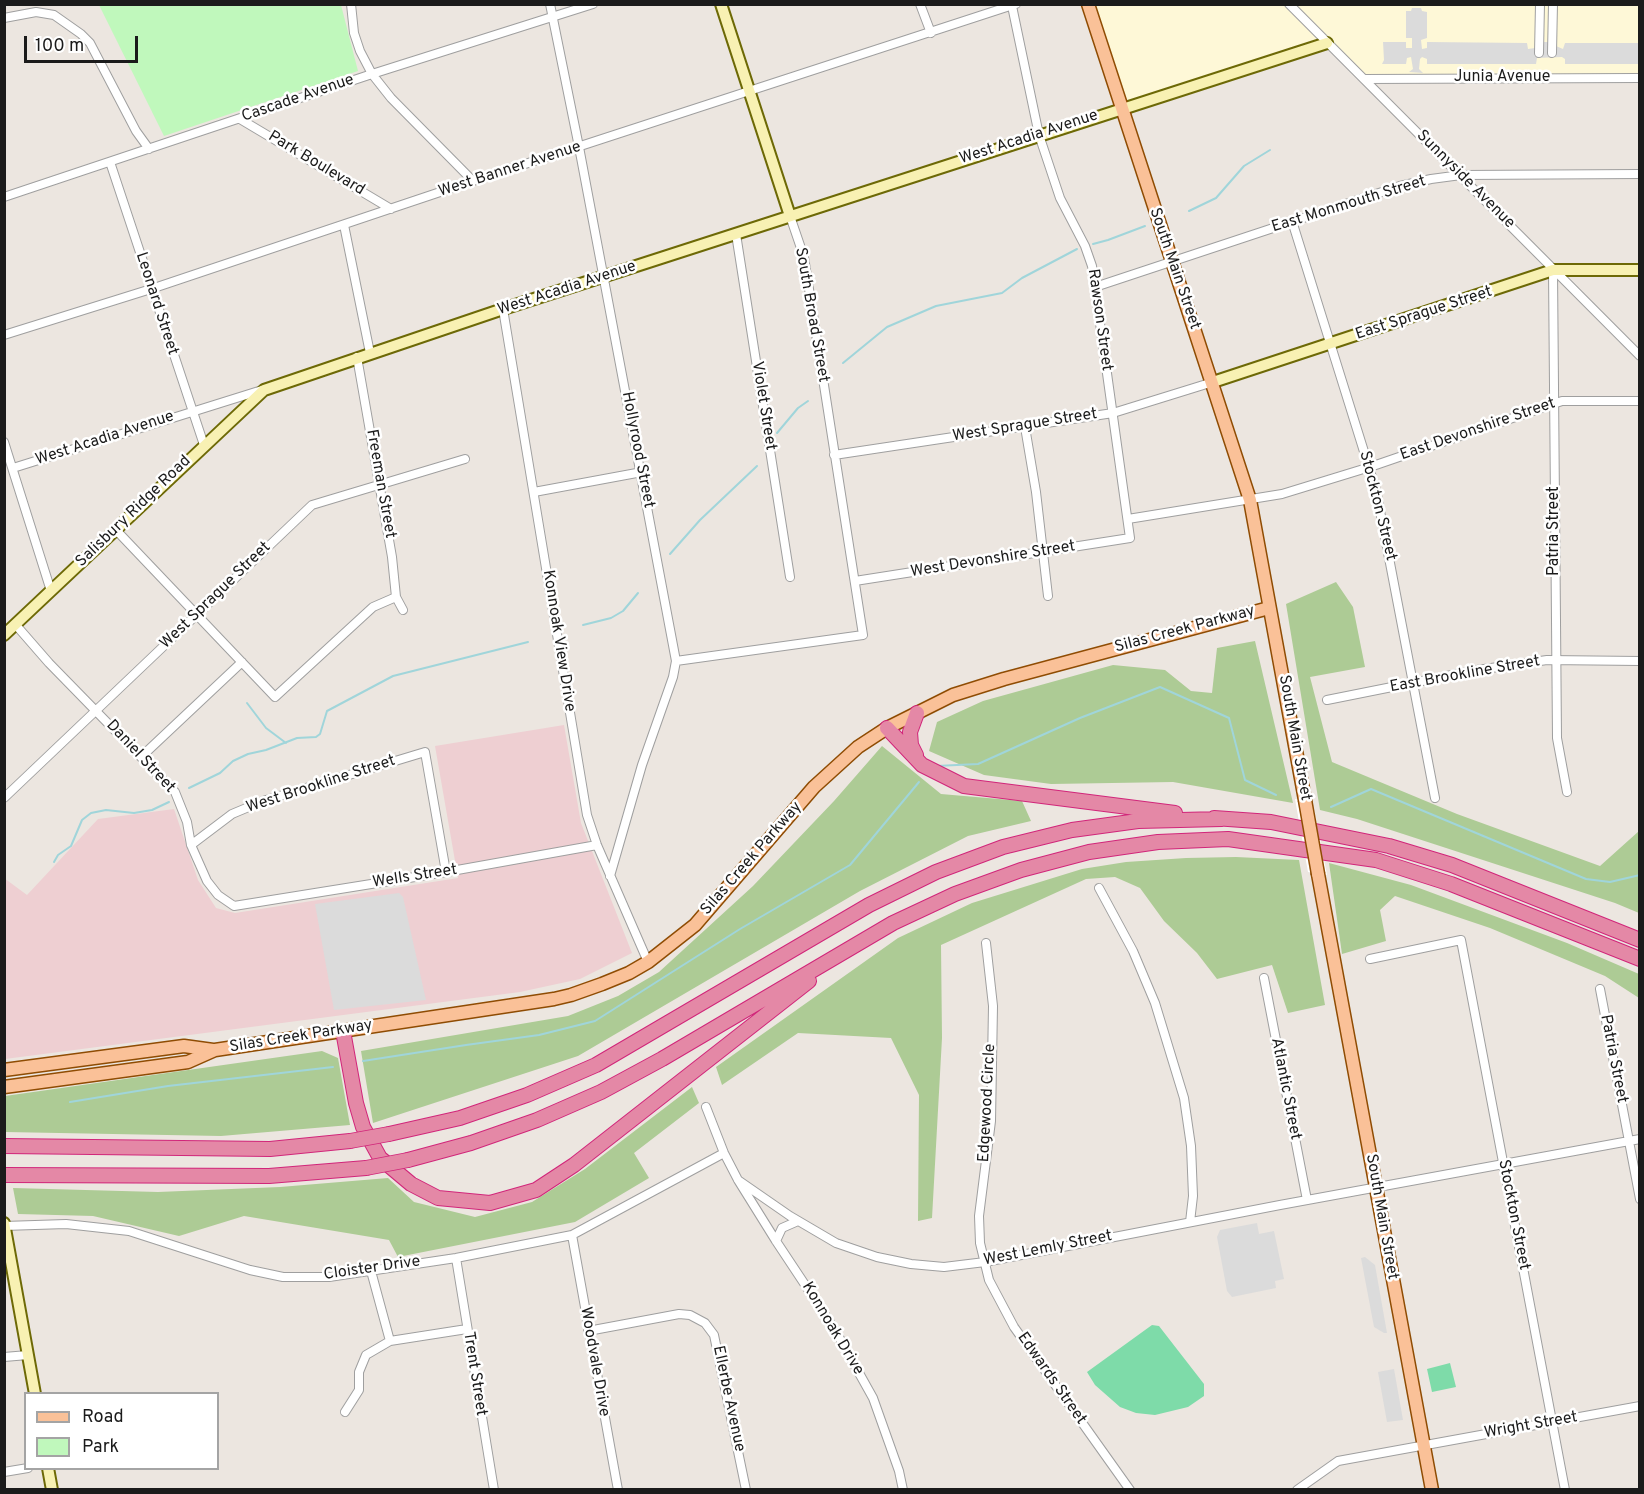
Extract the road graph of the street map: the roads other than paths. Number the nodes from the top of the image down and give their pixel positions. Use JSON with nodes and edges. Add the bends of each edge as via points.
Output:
{"nodes":[{"id":1,"x":351,"y":4,"type":"edge"},
{"id":2,"x":550,"y":4,"type":"edge"},
{"id":3,"x":593,"y":4,"type":"edge"},
{"id":4,"x":721,"y":4,"type":"edge"},
{"id":5,"x":920,"y":4,"type":"edge"},
{"id":6,"x":1088,"y":4,"type":"edge"},
{"id":7,"x":1289,"y":4,"type":"edge"},
{"id":8,"x":1540,"y":4,"type":"edge"},
{"id":9,"x":1553,"y":4,"type":"edge"},
{"id":10,"x":1014,"y":5,"type":"edge"},
{"id":11,"x":553,"y":17,"type":"junction"},
{"id":12,"x":4,"y":18,"type":"edge"},
{"id":13,"x":931,"y":33,"type":"junction"},
{"id":14,"x":1327,"y":43,"type":"junction"},
{"id":15,"x":1539,"y":53,"type":"dead end"},
{"id":16,"x":1552,"y":53,"type":"dead end"},
{"id":17,"x":372,"y":74,"type":"junction"},
{"id":18,"x":1640,"y":78,"type":"edge"},
{"id":19,"x":1364,"y":79,"type":"junction"},
{"id":20,"x":749,"y":92,"type":"junction"},
{"id":21,"x":1121,"y":109,"type":"junction"},
{"id":22,"x":240,"y":119,"type":"junction"},
{"id":23,"x":1039,"y":135,"type":"junction"},
{"id":24,"x":579,"y":147,"type":"junction"},
{"id":25,"x":149,"y":149,"type":"junction"},
{"id":26,"x":110,"y":162,"type":"junction"},
{"id":27,"x":1640,"y":174,"type":"edge"},
{"id":28,"x":1461,"y":175,"type":"junction"},
{"id":29,"x":473,"y":181,"type":"junction"},
{"id":30,"x":4,"y":197,"type":"edge"},
{"id":31,"x":391,"y":209,"type":"junction"},
{"id":32,"x":790,"y":216,"type":"junction"},
{"id":33,"x":1292,"y":221,"type":"junction"},
{"id":34,"x":344,"y":225,"type":"junction"},
{"id":35,"x":736,"y":234,"type":"junction"},
{"id":36,"x":1171,"y":261,"type":"junction"},
{"id":37,"x":1553,"y":270,"type":"junction"},
{"id":38,"x":1640,"y":270,"type":"edge"},
{"id":39,"x":604,"y":277,"type":"junction"},
{"id":40,"x":1095,"y":287,"type":"junction"},
{"id":41,"x":151,"y":289,"type":"junction"},
{"id":42,"x":503,"y":309,"type":"junction"},
{"id":43,"x":4,"y":335,"type":"edge"},
{"id":44,"x":1331,"y":345,"type":"junction"},
{"id":45,"x":370,"y":353,"type":"junction"},
{"id":46,"x":1640,"y":356,"type":"edge"},
{"id":47,"x":357,"y":357,"type":"junction"},
{"id":48,"x":1213,"y":382,"type":"junction"},
{"id":49,"x":264,"y":390,"type":"junction"},
{"id":50,"x":1640,"y":401,"type":"edge"},
{"id":51,"x":1554,"y":405,"type":"junction"},
{"id":52,"x":192,"y":411,"type":"junction"},
{"id":53,"x":1113,"y":412,"type":"junction"},
{"id":54,"x":1025,"y":427,"type":"junction"},
{"id":55,"x":4,"y":442,"type":"edge"},
{"id":56,"x":204,"y":445,"type":"junction"},
{"id":57,"x":834,"y":456,"type":"junction"},
{"id":58,"x":465,"y":459,"type":"dead end"},
{"id":59,"x":1370,"y":467,"type":"junction"},
{"id":60,"x":13,"y":468,"type":"junction"},
{"id":61,"x":642,"y":472,"type":"junction"},
{"id":62,"x":380,"y":484,"type":"junction"},
{"id":63,"x":534,"y":492,"type":"junction"},
{"id":64,"x":1250,"y":500,"type":"junction"},
{"id":65,"x":1128,"y":519,"type":"junction"},
{"id":66,"x":116,"y":530,"type":"junction"},
{"id":67,"x":1130,"y":537,"type":"joint"},
{"id":68,"x":1042,"y":552,"type":"junction"},
{"id":69,"x":790,"y":578,"type":"dead end"},
{"id":70,"x":855,"y":581,"type":"junction"},
{"id":71,"x":51,"y":591,"type":"junction"},
{"id":72,"x":1048,"y":596,"type":"dead end"},
{"id":73,"x":396,"y":597,"type":"junction"},
{"id":74,"x":1269,"y":608,"type":"junction"},
{"id":75,"x":403,"y":610,"type":"dead end"},
{"id":76,"x":197,"y":614,"type":"junction"},
{"id":77,"x":15,"y":624,"type":"junction"},
{"id":78,"x":4,"y":635,"type":"edge"},
{"id":79,"x":676,"y":661,"type":"junction"},
{"id":80,"x":1556,"y":661,"type":"junction"},
{"id":81,"x":1640,"y":661,"type":"edge"},
{"id":82,"x":242,"y":662,"type":"junction"},
{"id":83,"x":1414,"y":683,"type":"junction"},
{"id":84,"x":1327,"y":700,"type":"dead end"},
{"id":85,"x":96,"y":711,"type":"junction"},
{"id":86,"x":917,"y":713,"type":"junction"},
{"id":87,"x":887,"y":728,"type":"junction"},
{"id":88,"x":141,"y":757,"type":"junction"},
{"id":89,"x":922,"y":765,"type":"junction"},
{"id":90,"x":1566,"y":792,"type":"dead end"},
{"id":91,"x":4,"y":798,"type":"edge"},
{"id":92,"x":1435,"y":798,"type":"dead end"},
{"id":93,"x":1222,"y":819,"type":"junction"},
{"id":94,"x":191,"y":845,"type":"junction"},
{"id":95,"x":597,"y":845,"type":"junction"},
{"id":96,"x":446,"y":872,"type":"junction"},
{"id":97,"x":610,"y":876,"type":"junction"},
{"id":98,"x":1099,"y":888,"type":"dead end"},
{"id":99,"x":234,"y":906,"type":"joint"},
{"id":100,"x":1640,"y":940,"type":"edge"},
{"id":101,"x":986,"y":943,"type":"dead end"},
{"id":102,"x":852,"y":948,"type":"junction"},
{"id":103,"x":1370,"y":959,"type":"dead end"},
{"id":104,"x":1640,"y":961,"type":"edge"},
{"id":105,"x":648,"y":962,"type":"junction"},
{"id":106,"x":1264,"y":978,"type":"dead end"},
{"id":107,"x":1600,"y":989,"type":"dead end"},
{"id":108,"x":343,"y":1030,"type":"junction"},
{"id":109,"x":215,"y":1050,"type":"junction"},
{"id":110,"x":4,"y":1070,"type":"edge"},
{"id":111,"x":4,"y":1087,"type":"edge"},
{"id":112,"x":706,"y":1107,"type":"dead end"},
{"id":113,"x":1640,"y":1139,"type":"edge"},
{"id":114,"x":1629,"y":1141,"type":"junction"},
{"id":115,"x":9,"y":1146,"type":"edge"},
{"id":116,"x":724,"y":1153,"type":"junction"},
{"id":117,"x":1503,"y":1164,"type":"junction"},
{"id":118,"x":10,"y":1175,"type":"edge"},
{"id":119,"x":738,"y":1180,"type":"junction"},
{"id":120,"x":1375,"y":1188,"type":"junction"},
{"id":121,"x":1640,"y":1199,"type":"edge"},
{"id":122,"x":1306,"y":1200,"type":"junction"},
{"id":123,"x":798,"y":1221,"type":"junction"},
{"id":124,"x":1190,"y":1222,"type":"junction"},
{"id":125,"x":5,"y":1225,"type":"edge"},
{"id":126,"x":572,"y":1235,"type":"junction"},
{"id":127,"x":776,"y":1241,"type":"junction"},
{"id":128,"x":456,"y":1258,"type":"junction"},
{"id":129,"x":985,"y":1262,"type":"junction"},
{"id":130,"x":371,"y":1271,"type":"junction"},
{"id":131,"x":467,"y":1329,"type":"junction"},
{"id":132,"x":588,"y":1330,"type":"junction"},
{"id":133,"x":389,"y":1338,"type":"junction"},
{"id":134,"x":28,"y":1355,"type":"junction"},
{"id":135,"x":4,"y":1357,"type":"edge"},
{"id":136,"x":35,"y":1392,"type":"edge"},
{"id":137,"x":1640,"y":1406,"type":"edge"},
{"id":138,"x":345,"y":1412,"type":"dead end"},
{"id":139,"x":1552,"y":1422,"type":"junction"},
{"id":140,"x":1423,"y":1446,"type":"junction"},
{"id":141,"x":24,"y":1469,"type":"edge"},
{"id":142,"x":48,"y":1470,"type":"edge"},
{"id":143,"x":4,"y":1472,"type":"edge"},
{"id":144,"x":52,"y":1490,"type":"edge"},
{"id":145,"x":494,"y":1490,"type":"edge"},
{"id":146,"x":618,"y":1490,"type":"edge"},
{"id":147,"x":746,"y":1490,"type":"edge"},
{"id":148,"x":903,"y":1490,"type":"edge"},
{"id":149,"x":1130,"y":1490,"type":"edge"},
{"id":150,"x":1297,"y":1490,"type":"edge"},
{"id":151,"x":1432,"y":1490,"type":"edge"},
{"id":152,"x":1565,"y":1490,"type":"edge"}],
"edges":[{"from":1,"to":17,"type":"street","via":[[354,33]]},
{"from":2,"to":11,"type":"street"},
{"from":3,"to":11,"type":"street","name":"Cascade Avenue"},
{"from":4,"to":20,"type":"street","name":"South Broad Street"},
{"from":5,"to":13,"type":"street"},
{"from":6,"to":21,"type":"main road","name":"South Main Street"},
{"from":7,"to":14,"type":"street","name":"Sunnyside Avenue"},
{"from":8,"to":15,"type":"street"},
{"from":9,"to":16,"type":"street"},
{"from":10,"to":13,"type":"street","name":"West Banner Avenue"},
{"from":10,"to":23,"type":"street","name":"Rawson Street"},
{"from":11,"to":17,"type":"street","name":"Cascade Avenue"},
{"from":11,"to":24,"type":"street","name":"Hollyrood Street"},
{"from":12,"to":25,"type":"street","via":[[36,12],[54,15],[81,34]]},
{"from":13,"to":20,"type":"street","name":"West Banner Avenue"},
{"from":14,"to":19,"type":"street","name":"Sunnyside Avenue"},
{"from":14,"to":21,"type":"street","name":"West Acadia Avenue"},
{"from":17,"to":22,"type":"street","name":"Cascade Avenue"},
{"from":17,"to":29,"type":"street"},
{"from":18,"to":19,"type":"street","name":"Junia Avenue"},
{"from":19,"to":28,"type":"street","name":"Sunnyside Avenue"},
{"from":20,"to":24,"type":"street","name":"West Banner Avenue"},
{"from":20,"to":32,"type":"street","name":"South Broad Street"},
{"from":21,"to":23,"type":"street","name":"West Acadia Avenue"},
{"from":21,"to":36,"type":"main road","name":"South Main Street"},
{"from":22,"to":25,"type":"street","name":"Cascade Avenue"},
{"from":22,"to":31,"type":"street","name":"Park Boulevard"},
{"from":23,"to":32,"type":"street","name":"West Acadia Avenue"},
{"from":23,"to":40,"type":"street","name":"Rawson Street","via":[[1060,198],[1085,246]]},
{"from":24,"to":29,"type":"street","name":"West Banner Avenue"},
{"from":24,"to":39,"type":"street","name":"Hollyrood Street"},
{"from":25,"to":26,"type":"street","name":"Cascade Avenue"},
{"from":26,"to":30,"type":"street","name":"Cascade Avenue"},
{"from":26,"to":41,"type":"street","name":"Leonard Street"},
{"from":27,"to":28,"type":"street","name":"East Monmouth Street"},
{"from":28,"to":33,"type":"street","name":"East Monmouth Street","via":[[1400,186]]},
{"from":28,"to":37,"type":"street","name":"Sunnyside Avenue"},
{"from":29,"to":31,"type":"street","name":"West Banner Avenue"},
{"from":31,"to":34,"type":"street","name":"West Banner Avenue"},
{"from":32,"to":35,"type":"street","name":"West Acadia Avenue"},
{"from":32,"to":57,"type":"street","name":"South Broad Street","via":[[804,257]]},
{"from":33,"to":36,"type":"street","name":"East Monmouth Street"},
{"from":33,"to":44,"type":"street","name":"Stockton Street"},
{"from":34,"to":41,"type":"street","name":"West Banner Avenue"},
{"from":34,"to":45,"type":"street"},
{"from":35,"to":39,"type":"street","name":"West Acadia Avenue"},
{"from":35,"to":69,"type":"street","name":"Violet Street"},
{"from":36,"to":40,"type":"street","name":"East Monmouth Street"},
{"from":36,"to":48,"type":"main road","name":"South Main Street"},
{"from":37,"to":38,"type":"street","name":"East Sprague Street"},
{"from":37,"to":44,"type":"street","name":"East Sprague Street"},
{"from":37,"to":46,"type":"street","name":"Sunnyside Avenue"},
{"from":37,"to":51,"type":"street","name":"Patria Street"},
{"from":39,"to":42,"type":"street","name":"West Acadia Avenue"},
{"from":39,"to":61,"type":"street","name":"Hollyrood Street"},
{"from":40,"to":53,"type":"street","name":"Rawson Street"},
{"from":41,"to":43,"type":"street","name":"West Banner Avenue"},
{"from":41,"to":52,"type":"street","name":"Leonard Street"},
{"from":42,"to":45,"type":"street","name":"West Acadia Avenue"},
{"from":42,"to":63,"type":"street","name":"Konnoak View Drive"},
{"from":44,"to":48,"type":"street","name":"East Sprague Street"},
{"from":44,"to":59,"type":"street","name":"Stockton Street"},
{"from":45,"to":47,"type":"street","name":"West Acadia Avenue"},
{"from":47,"to":49,"type":"street","name":"West Acadia Avenue"},
{"from":47,"to":62,"type":"street","name":"Freeman Street"},
{"from":48,"to":53,"type":"street","name":"West Sprague Street"},
{"from":48,"to":64,"type":"main road","name":"South Main Street"},
{"from":49,"to":52,"type":"street","name":"West Acadia Avenue"},
{"from":49,"to":56,"type":"street","name":"Salisbury Ridge Road"},
{"from":50,"to":51,"type":"street","name":"East Devonshire Street","via":[[1562,401]]},
{"from":51,"to":59,"type":"street","name":"East Devonshire Street"},
{"from":51,"to":80,"type":"street","name":"Patria Street"},
{"from":52,"to":56,"type":"street","name":"Leonard Street"},
{"from":52,"to":60,"type":"street","name":"West Acadia Avenue"},
{"from":53,"to":54,"type":"street","name":"West Sprague Street"},
{"from":53,"to":65,"type":"street","name":"Rawson Street"},
{"from":54,"to":57,"type":"street","name":"West Sprague Street"},
{"from":54,"to":68,"type":"street"},
{"from":55,"to":60,"type":"street"},
{"from":56,"to":66,"type":"street","name":"Salisbury Ridge Road"},
{"from":57,"to":70,"type":"street","name":"South Broad Street"},
{"from":58,"to":62,"type":"street","name":"West Sprague Street"},
{"from":59,"to":64,"type":"street","name":"East Devonshire Street"},
{"from":59,"to":83,"type":"street","name":"Stockton Street"},
{"from":60,"to":71,"type":"street"},
{"from":61,"to":63,"type":"street"},
{"from":61,"to":79,"type":"street","name":"Hollyrood Street"},
{"from":62,"to":73,"type":"street","name":"Freeman Street"},
{"from":62,"to":76,"type":"street","name":"West Sprague Street","via":[[312,505]]},
{"from":63,"to":95,"type":"street","name":"Konnoak View Drive","via":[[587,815]]},
{"from":64,"to":65,"type":"street"},
{"from":64,"to":74,"type":"main road","name":"South Main Street"},
{"from":65,"to":67,"type":"street","name":"Rawson Street"},
{"from":66,"to":71,"type":"street","name":"Salisbury Ridge Road"},
{"from":66,"to":76,"type":"street"},
{"from":67,"to":68,"type":"street","name":"West Devonshire Street"},
{"from":68,"to":70,"type":"street","name":"West Devonshire Street"},
{"from":68,"to":72,"type":"street"},
{"from":70,"to":79,"type":"street","name":"South Broad Street","via":[[863,635]]},
{"from":71,"to":77,"type":"street","name":"Salisbury Ridge Road"},
{"from":73,"to":75,"type":"street","name":"Freeman Street"},
{"from":73,"to":82,"type":"street","via":[[373,607],[275,697]]},
{"from":74,"to":86,"type":"main road","name":"Silas Creek Parkway","via":[[1004,679],[953,695]]},
{"from":74,"to":120,"type":"main road","name":"South Main Street","bridge":true},
{"from":76,"to":82,"type":"street"},
{"from":76,"to":85,"type":"street","name":"West Sprague Street"},
{"from":77,"to":78,"type":"street","name":"Salisbury Ridge Road"},
{"from":77,"to":85,"type":"street","name":"Daniel Street"},
{"from":79,"to":97,"type":"street","name":"Hollyrood Street"},
{"from":80,"to":81,"type":"street","name":"East Brookline Street"},
{"from":80,"to":83,"type":"street","name":"East Brookline Street","via":[[1478,670]]},
{"from":80,"to":90,"type":"street","name":"Patria Street","via":[[1557,738]]},
{"from":82,"to":88,"type":"street"},
{"from":83,"to":84,"type":"street","name":"East Brookline Street"},
{"from":83,"to":92,"type":"street","name":"Stockton Street"},
{"from":85,"to":88,"type":"street","name":"Daniel Street"},
{"from":85,"to":91,"type":"street","name":"West Sprague Street"},
{"from":86,"to":87,"type":"main road","name":"Silas Creek Parkway"},
{"from":86,"to":89,"type":"highway","via":[[910,732],[911,745]]},
{"from":87,"to":89,"type":"highway"},
{"from":87,"to":105,"type":"main road","name":"Silas Creek Parkway","via":[[858,747],[814,787],[695,925]]},
{"from":88,"to":94,"type":"street","name":"Daniel Street","via":[[175,792]]},
{"from":89,"to":93,"type":"highway","via":[[964,786]]},
{"from":93,"to":100,"type":"highway","via":[[1271,822],[1389,846],[1452,866]]},
{"from":93,"to":115,"type":"highway","bridge":true,"via":[[1138,821],[1072,830],[1004,847],[936,872],[869,905],[596,1065],[460,1118],[350,1141],[270,1149]]},
{"from":94,"to":96,"type":"street","name":"West Brookline Street","via":[[231,814],[263,801],[425,752]]},
{"from":94,"to":99,"type":"street","name":"Daniel Street","via":[[207,881]]},
{"from":95,"to":96,"type":"street","name":"Wells Street"},
{"from":95,"to":97,"type":"street","name":"Konnoak View Drive"},
{"from":96,"to":99,"type":"street","name":"Wells Street"},
{"from":97,"to":105,"type":"street","name":"Konnoak View Drive"},
{"from":98,"to":124,"type":"street","via":[[1155,1003],[1184,1098],[1193,1196]]},
{"from":101,"to":129,"type":"street","name":"Edgewood Circle","via":[[993,1006],[991,1120],[979,1216]]},
{"from":102,"to":104,"type":"highway","via":[[954,894],[1021,870],[1089,852],[1158,842],[1228,839],[1376,860],[1450,884]]},
{"from":102,"to":108,"type":"highway","via":[[574,1165],[536,1190],[490,1203],[438,1198],[411,1184],[381,1158],[363,1127]]},
{"from":102,"to":118,"type":"highway","bridge":true,"via":[[601,1092],[537,1120],[408,1160],[366,1168],[269,1176]]},
{"from":103,"to":117,"type":"street","name":"Stockton Street","via":[[1461,940]]},
{"from":105,"to":108,"type":"main road","name":"Silas Creek Parkway","via":[[571,995]]},
{"from":106,"to":122,"type":"street","name":"Atlantic Street"},
{"from":107,"to":114,"type":"street","name":"Patria Street"},
{"from":108,"to":109,"type":"main road","name":"Silas Creek Parkway"},
{"from":109,"to":110,"type":"main road","name":"Silas Creek Parkway","via":[[184,1046]]},
{"from":109,"to":111,"type":"main road","name":"Silas Creek Parkway","via":[[188,1062]]},
{"from":112,"to":116,"type":"street","name":"Konnoak Drive"},
{"from":113,"to":114,"type":"street","name":"West Lemly Street"},
{"from":114,"to":117,"type":"street","name":"West Lemly Street"},
{"from":114,"to":121,"type":"street","name":"Patria Street"},
{"from":116,"to":119,"type":"street","name":"Konnoak Drive"},
{"from":116,"to":126,"type":"street","name":"Cloister Drive"},
{"from":117,"to":120,"type":"street","name":"West Lemly Street"},
{"from":117,"to":139,"type":"street","name":"Stockton Street"},
{"from":119,"to":123,"type":"street","name":"West Lemly Street"},
{"from":119,"to":127,"type":"street","name":"Konnoak Drive"},
{"from":120,"to":122,"type":"street","name":"West Lemly Street"},
{"from":120,"to":140,"type":"main road","name":"South Main Street"},
{"from":122,"to":124,"type":"street","name":"West Lemly Street"},
{"from":123,"to":127,"type":"street","via":[[782,1227]]},
{"from":123,"to":129,"type":"street","name":"West Lemly Street","via":[[836,1244],[878,1257],[944,1267]]},
{"from":124,"to":129,"type":"street","name":"West Lemly Street"},
{"from":125,"to":130,"type":"street","name":"Cloister Drive","via":[[66,1224],[129,1231],[283,1277],[329,1277]]},
{"from":125,"to":134,"type":"street"},
{"from":126,"to":128,"type":"street","name":"Cloister Drive"},
{"from":126,"to":132,"type":"street","name":"Woodvale Drive"},
{"from":127,"to":148,"type":"street","name":"Konnoak Drive","via":[[836,1330],[873,1398]]},
{"from":128,"to":130,"type":"street","name":"Cloister Drive"},
{"from":128,"to":131,"type":"street","name":"Trent Street"},
{"from":129,"to":149,"type":"street","name":"Edwards Street","via":[[989,1280],[1014,1327]]},
{"from":130,"to":133,"type":"street"},
{"from":131,"to":133,"type":"street"},
{"from":131,"to":145,"type":"street","name":"Trent Street"},
{"from":132,"to":146,"type":"street","name":"Woodvale Drive"},
{"from":132,"to":147,"type":"street","name":"Ellerbe Avenue","via":[[686,1314],[710,1329],[726,1385]]},
{"from":133,"to":138,"type":"street","via":[[366,1355],[359,1372],[359,1390]]},
{"from":134,"to":135,"type":"street"},
{"from":134,"to":136,"type":"street"},
{"from":137,"to":139,"type":"street","name":"Wright Street"},
{"from":139,"to":140,"type":"street","name":"Wright Street"},
{"from":139,"to":152,"type":"street","name":"Stockton Street"},
{"from":140,"to":150,"type":"street","name":"Wright Street","via":[[1338,1461]]},
{"from":140,"to":151,"type":"main road","name":"South Main Street"},
{"from":141,"to":143,"type":"street"},
{"from":142,"to":144,"type":"street"}]}
